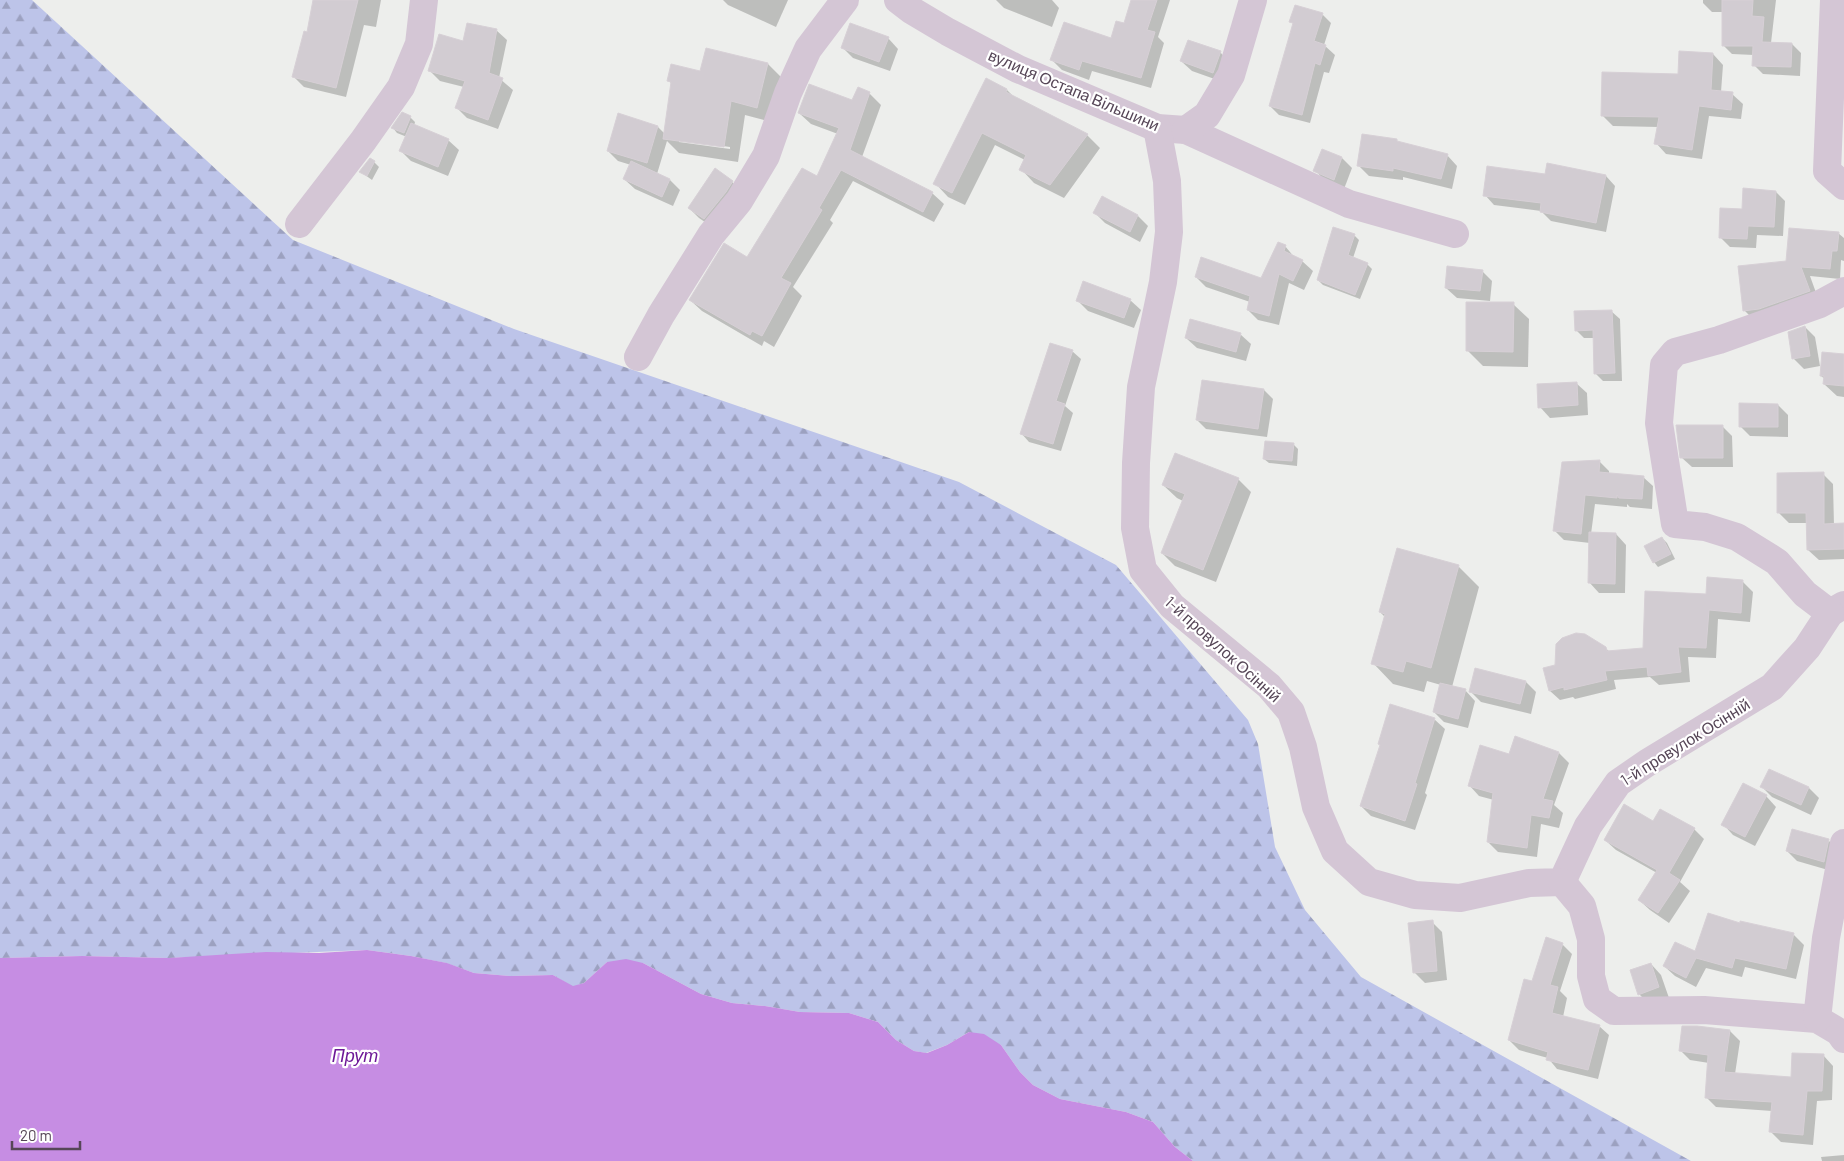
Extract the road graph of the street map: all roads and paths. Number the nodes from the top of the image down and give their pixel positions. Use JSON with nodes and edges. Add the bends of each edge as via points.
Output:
{"nodes":[{"id":1,"x":424,"y":0,"type":"edge"},
{"id":2,"x":844,"y":0,"type":"edge"},
{"id":3,"x":898,"y":0,"type":"edge"},
{"id":4,"x":1253,"y":0,"type":"edge"},
{"id":5,"x":1834,"y":0,"type":"edge"},
{"id":6,"x":1157,"y":128,"type":"junction"},
{"id":7,"x":1186,"y":130,"type":"junction"},
{"id":8,"x":1835,"y":178,"type":"edge"},
{"id":9,"x":299,"y":224,"type":"dead end"},
{"id":10,"x":1454,"y":234,"type":"dead end"},
{"id":11,"x":1844,"y":291,"type":"edge"},
{"id":12,"x":638,"y":357,"type":"dead end"},
{"id":13,"x":1837,"y":609,"type":"edge"},
{"id":14,"x":1844,"y":843,"type":"edge"},
{"id":15,"x":1562,"y":882,"type":"junction"},
{"id":16,"x":1817,"y":1018,"type":"junction"},
{"id":17,"x":1844,"y":1039,"type":"edge"}],
"edges":[{"from":1,"to":9,"type":"street","via":[[419,44],[401,87]]},
{"from":2,"to":12,"type":"street","via":[[808,49],[766,156],[739,201],[706,243]]},
{"from":3,"to":6,"type":"street","name":"вулиця Остапа Вільшини","via":[[948,32],[1018,69]]},
{"from":4,"to":7,"type":"street","via":[[1231,75],[1207,115]]},
{"from":5,"to":8,"type":"street"},
{"from":6,"to":7,"type":"street","name":"вулиця Остапа Вільшини"},
{"from":6,"to":15,"type":"street","name":"1-й провулок Осінній","via":[[1167,182],[1168,232],[1163,282],[1140,396],[1135,528],[1143,570],[1172,606],[1269,686],[1291,712],[1303,747],[1316,808],[1336,852],[1369,882],[1415,895],[1460,898],[1529,883]]},
{"from":7,"to":10,"type":"street","name":"вулиця Остапа Вільшини","via":[[1349,204]]},
{"from":11,"to":13,"type":"street","via":[[1820,304],[1675,352],[1664,365],[1660,422],[1675,524],[1705,527],[1738,537],[1777,562],[1805,594]]},
{"from":13,"to":15,"type":"street","name":"1-й провулок Осінній","via":[[1772,687],[1618,783],[1588,826]]},
{"from":14,"to":16,"type":"street","via":[[1826,938]]},
{"from":15,"to":16,"type":"street","via":[[1582,906],[1591,939],[1591,976],[1597,999],[1614,1011],[1704,1010]]},
{"from":16,"to":17,"type":"street"}]}
